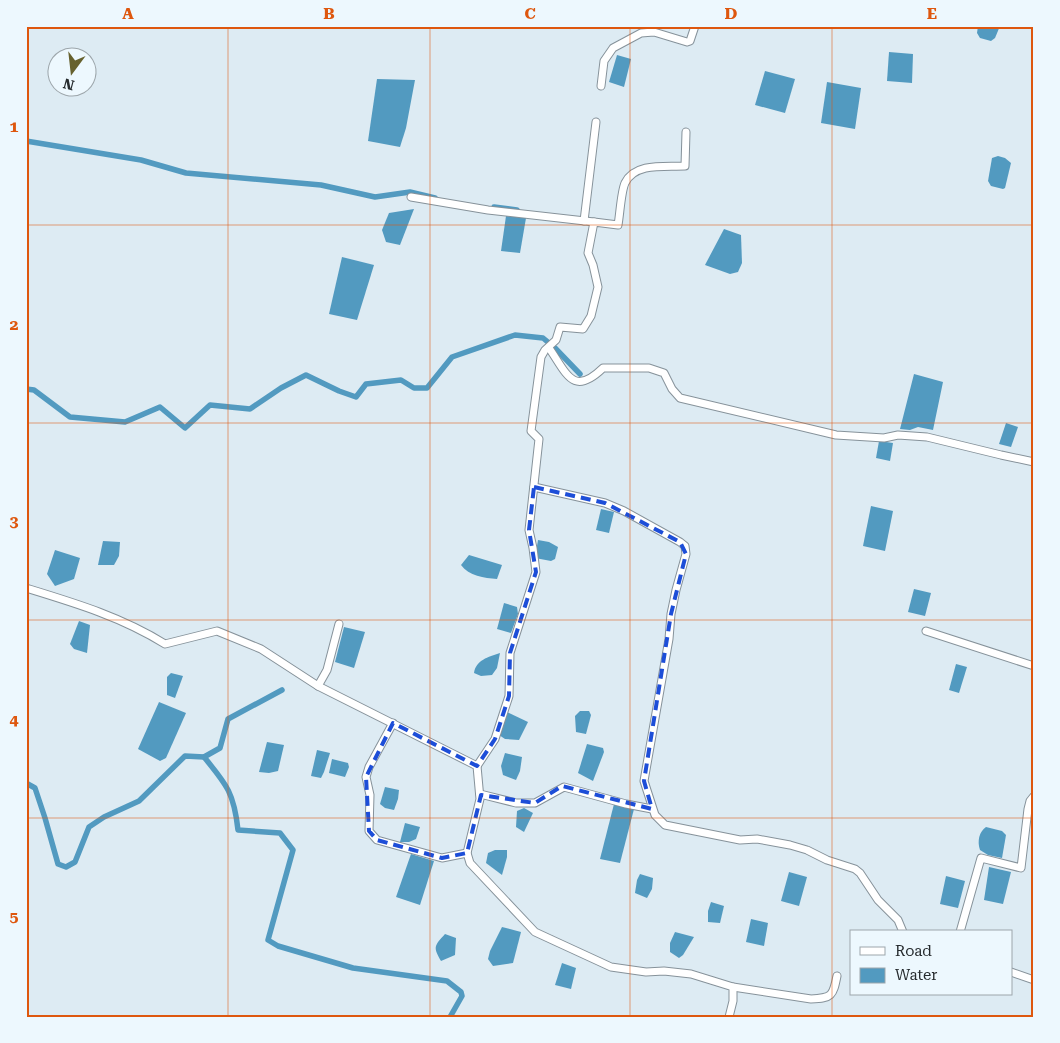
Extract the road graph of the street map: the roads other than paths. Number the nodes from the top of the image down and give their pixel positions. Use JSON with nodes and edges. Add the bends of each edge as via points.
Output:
{"nodes":[{"id":1,"x":695,"y":26,"type":"edge"},
{"id":2,"x":600,"y":86,"type":"dead end"},
{"id":3,"x":596,"y":122,"type":"dead end"},
{"id":4,"x":686,"y":132,"type":"dead end"},
{"id":5,"x":411,"y":197,"type":"dead end"},
{"id":6,"x":584,"y":221,"type":"junction"},
{"id":7,"x":594,"y":222,"type":"junction"},
{"id":8,"x":549,"y":348,"type":"junction"},
{"id":9,"x":1034,"y":462,"type":"edge"},
{"id":10,"x":534,"y":487,"type":"junction"},
{"id":11,"x":26,"y":588,"type":"edge"},
{"id":12,"x":339,"y":624,"type":"dead end"},
{"id":13,"x":926,"y":631,"type":"dead end"},
{"id":14,"x":1034,"y":666,"type":"edge"},
{"id":15,"x":318,"y":686,"type":"junction"},
{"id":16,"x":392,"y":724,"type":"junction"},
{"id":17,"x":476,"y":766,"type":"junction"},
{"id":18,"x":480,"y":794,"type":"junction"},
{"id":19,"x":1034,"y":796,"type":"edge"},
{"id":20,"x":652,"y":808,"type":"junction"},
{"id":21,"x":466,"y":854,"type":"junction"},
{"id":22,"x":902,"y":930,"type":"edge"},
{"id":23,"x":961,"y":930,"type":"edge"},
{"id":24,"x":1012,"y":972,"type":"edge"},
{"id":25,"x":837,"y":976,"type":"dead end"},
{"id":26,"x":1034,"y":980,"type":"edge"},
{"id":27,"x":734,"y":987,"type":"junction"},
{"id":28,"x":729,"y":1017,"type":"edge"}],
"edges":[{"from":1,"to":2,"type":"street","via":[[690,41],[641,32],[613,48],[604,62]]},
{"from":3,"to":6,"type":"street"},
{"from":4,"to":7,"type":"street","via":[[685,166],[648,167],[633,172],[625,183],[618,225]]},
{"from":5,"to":6,"type":"street"},
{"from":6,"to":7,"type":"street"},
{"from":7,"to":8,"type":"street","via":[[588,253],[598,287],[592,316],[583,329],[560,327]]},
{"from":8,"to":9,"type":"street","via":[[572,380],[578,382],[592,378],[603,368],[648,368],[664,373],[680,398],[836,435],[927,437]]},
{"from":8,"to":10,"type":"street","via":[[541,357],[531,431],[539,439]]},
{"from":10,"to":17,"type":"street","via":[[529,530],[536,572],[510,653],[509,696],[495,739]]},
{"from":10,"to":20,"type":"street","via":[[605,503],[685,546],[645,778]]},
{"from":11,"to":15,"type":"street","via":[[86,606],[141,629],[165,644],[217,630],[260,649]]},
{"from":12,"to":15,"type":"street","via":[[327,670]]},
{"from":13,"to":14,"type":"street"},
{"from":15,"to":16,"type":"street"},
{"from":16,"to":17,"type":"street"},
{"from":16,"to":21,"type":"street","via":[[366,777],[370,795],[369,831],[377,840],[442,858]]},
{"from":17,"to":18,"type":"street"},
{"from":18,"to":20,"type":"street","via":[[535,804],[564,786]]},
{"from":18,"to":21,"type":"street"},
{"from":19,"to":23,"type":"street","via":[[1028,809],[1021,868],[981,858]]},
{"from":20,"to":22,"type":"street","via":[[664,825],[740,840],[757,839],[790,845],[855,869],[898,920]]},
{"from":21,"to":27,"type":"street","via":[[470,863],[535,932],[611,967],[691,974]]},
{"from":24,"to":26,"type":"street"},
{"from":25,"to":27,"type":"street","via":[[834,991],[824,998]]},
{"from":27,"to":28,"type":"street"}]}
